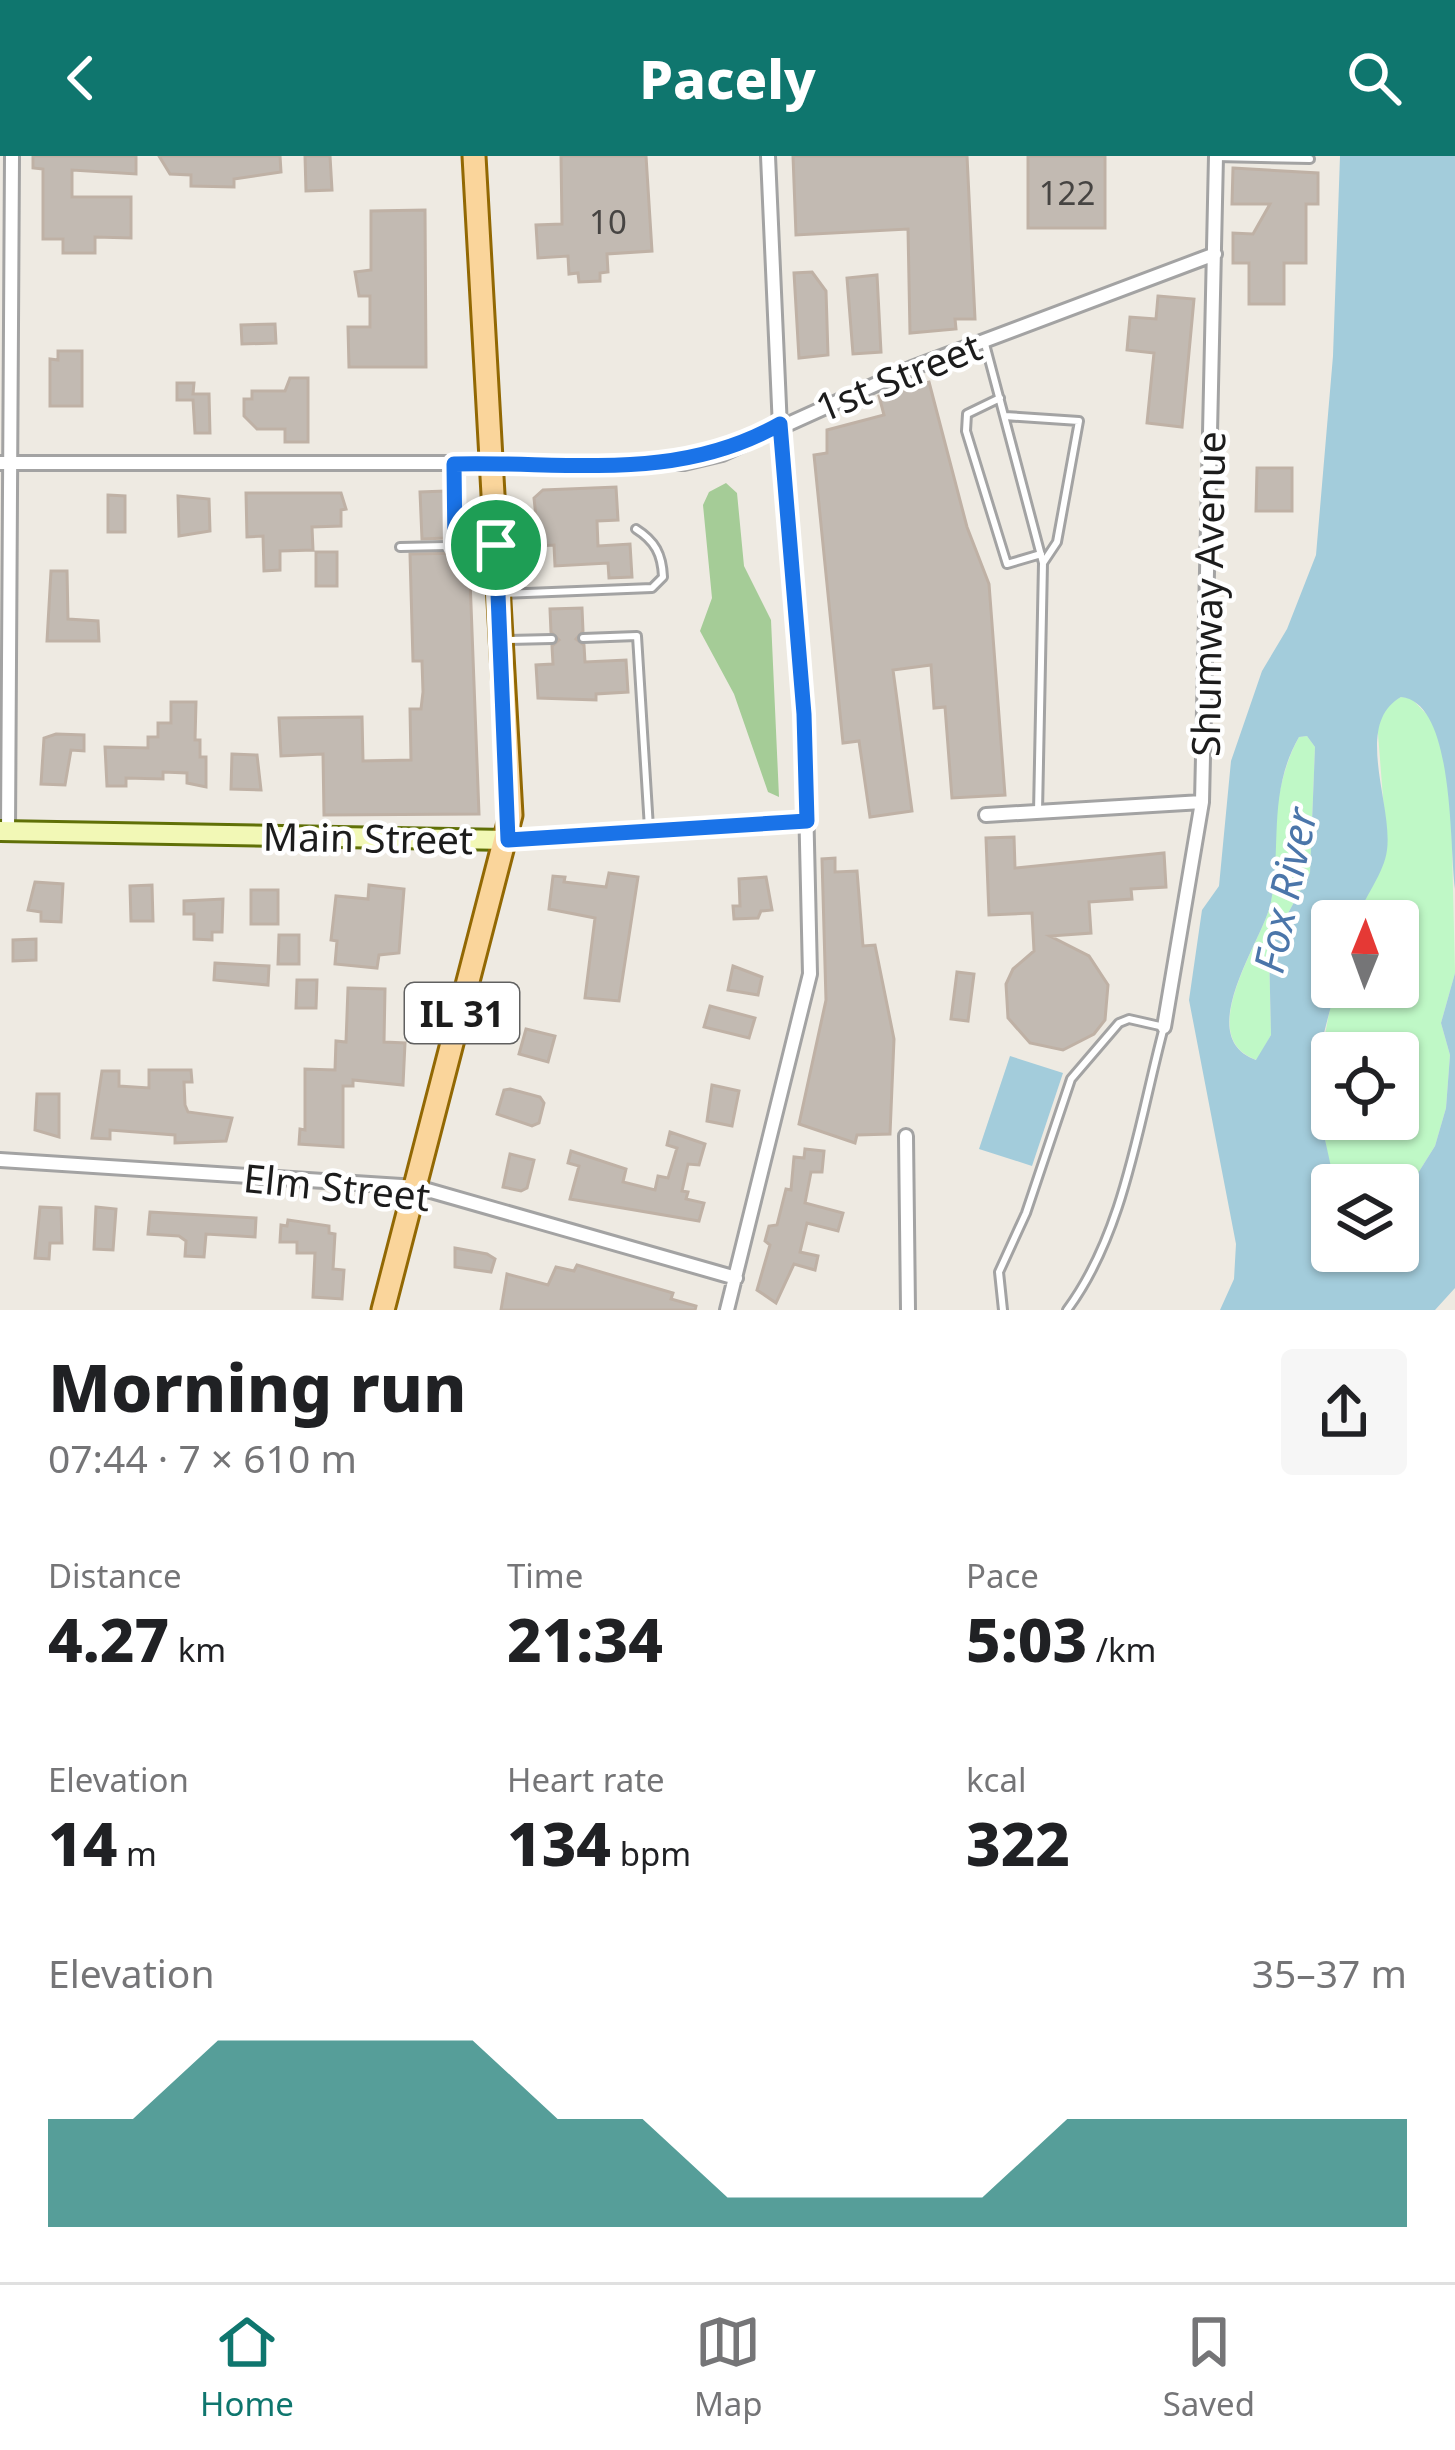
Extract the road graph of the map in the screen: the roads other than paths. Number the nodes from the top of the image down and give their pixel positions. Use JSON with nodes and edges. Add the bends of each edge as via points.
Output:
{"nodes":[{"id":1,"x":12,"y":156,"type":"edge"},
{"id":2,"x":474,"y":156,"type":"edge"},
{"id":3,"x":768,"y":156,"type":"edge"},
{"id":4,"x":1216,"y":157,"type":"edge"},
{"id":5,"x":1310,"y":159,"type":"dead end"},
{"id":6,"x":1215,"y":254,"type":"junction"},
{"id":7,"x":984,"y":340,"type":"junction"},
{"id":8,"x":1000,"y":398,"type":"junction"},
{"id":9,"x":1005,"y":416,"type":"junction"},
{"id":10,"x":780,"y":424,"type":"junction"},
{"id":11,"x":5,"y":463,"type":"edge"},
{"id":12,"x":491,"y":463,"type":"junction"},
{"id":13,"x":454,"y":464,"type":"junction"},
{"id":14,"x":636,"y":530,"type":"dead end"},
{"id":15,"x":496,"y":545,"type":"junction"},
{"id":16,"x":455,"y":546,"type":"junction"},
{"id":17,"x":400,"y":547,"type":"dead end"},
{"id":18,"x":1042,"y":558,"type":"junction"},
{"id":19,"x":499,"y":594,"type":"junction"},
{"id":20,"x":583,"y":638,"type":"dead end"},
{"id":21,"x":552,"y":639,"type":"dead end"},
{"id":22,"x":501,"y":640,"type":"junction"},
{"id":23,"x":1202,"y":802,"type":"junction"},
{"id":24,"x":1038,"y":813,"type":"junction"},
{"id":25,"x":986,"y":814,"type":"dead end"},
{"id":26,"x":807,"y":821,"type":"junction"},
{"id":27,"x":4,"y":831,"type":"edge"},
{"id":28,"x":649,"y":832,"type":"junction"},
{"id":29,"x":508,"y":840,"type":"junction"},
{"id":30,"x":1164,"y":1027,"type":"junction"},
{"id":31,"x":906,"y":1136,"type":"dead end"},
{"id":32,"x":0,"y":1160,"type":"edge"},
{"id":33,"x":417,"y":1186,"type":"junction"},
{"id":34,"x":736,"y":1278,"type":"junction"},
{"id":35,"x":383,"y":1310,"type":"edge"},
{"id":36,"x":728,"y":1310,"type":"edge"},
{"id":37,"x":908,"y":1310,"type":"edge"},
{"id":38,"x":1003,"y":1310,"type":"edge"},
{"id":39,"x":1066,"y":1310,"type":"edge"}],
"edges":[{"from":1,"to":11,"type":"street"},
{"from":2,"to":12,"type":"main road","number":"IL 31"},
{"from":3,"to":10,"type":"street"},
{"from":4,"to":5,"type":"lane"},
{"from":4,"to":6,"type":"street","name":"Shumway Avenue"},
{"from":6,"to":7,"type":"street","name":"1st Street"},
{"from":6,"to":23,"type":"street","name":"Shumway Avenue"},
{"from":7,"to":8,"type":"lane"},
{"from":7,"to":10,"type":"street","name":"1st Street"},
{"from":8,"to":9,"type":"lane"},
{"from":8,"to":18,"type":"lane","via":[[967,415],[966,431],[1007,564]]},
{"from":9,"to":18,"type":"lane"},
{"from":9,"to":18,"type":"lane","via":[[1079,421],[1057,542]]},
{"from":10,"to":12,"type":"street","name":"1st Street","via":[[684,463]]},
{"from":10,"to":26,"type":"street"},
{"from":11,"to":13,"type":"street","name":"1st Street"},
{"from":11,"to":27,"type":"street"},
{"from":12,"to":13,"type":"street","name":"1st Street"},
{"from":12,"to":15,"type":"main road","number":"IL 31"},
{"from":13,"to":16,"type":"lane"},
{"from":14,"to":19,"type":"lane","via":[[663,562],[652,588]]},
{"from":15,"to":16,"type":"lane"},
{"from":15,"to":19,"type":"main road","number":"IL 31"},
{"from":16,"to":17,"type":"lane"},
{"from":18,"to":24,"type":"lane"},
{"from":19,"to":22,"type":"main road","number":"IL 31"},
{"from":20,"to":28,"type":"lane","via":[[638,636]]},
{"from":21,"to":22,"type":"lane"},
{"from":22,"to":29,"type":"main road","number":"IL 31"},
{"from":23,"to":24,"type":"street"},
{"from":23,"to":30,"type":"street","name":"Shumway Avenue"},
{"from":24,"to":25,"type":"street"},
{"from":26,"to":28,"type":"street","name":"Main Street"},
{"from":26,"to":34,"type":"street","via":[[810,989]]},
{"from":27,"to":29,"type":"main road","name":"Main Street"},
{"from":28,"to":29,"type":"street","name":"Main Street"},
{"from":29,"to":33,"type":"main road","number":"IL 31"},
{"from":30,"to":38,"type":"lane","via":[[1119,1023],[1071,1079],[999,1272]]},
{"from":30,"to":39,"type":"lane","via":[[1113,1220]]},
{"from":31,"to":37,"type":"street"},
{"from":32,"to":33,"type":"street","name":"Elm Street"},
{"from":33,"to":34,"type":"street","name":"Elm Street"},
{"from":33,"to":35,"type":"main road","number":"IL 31"},
{"from":34,"to":36,"type":"street"}]}
